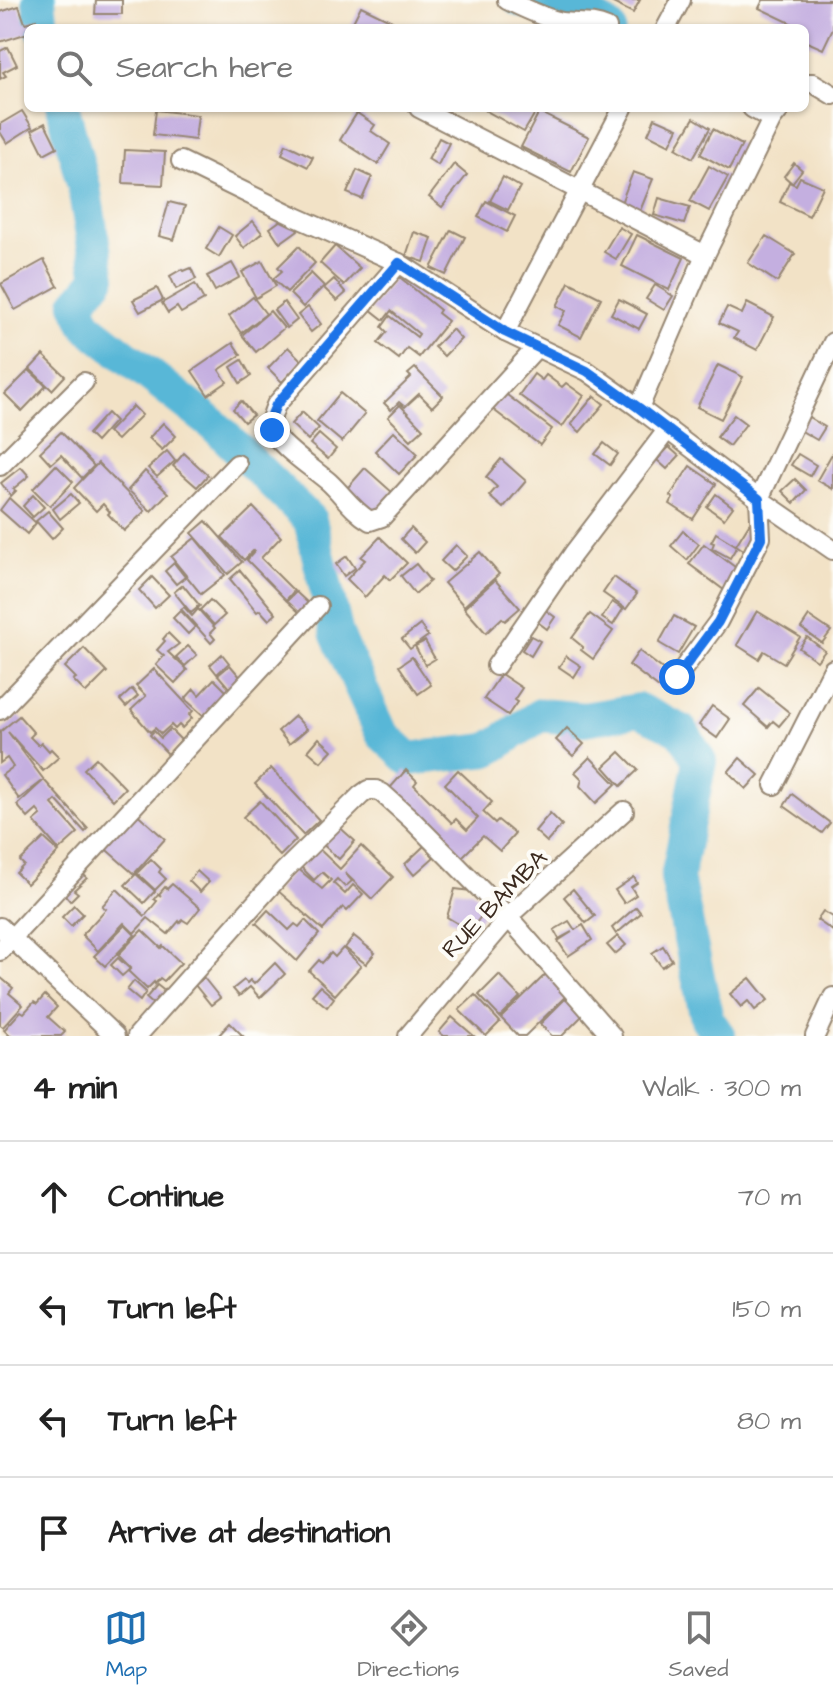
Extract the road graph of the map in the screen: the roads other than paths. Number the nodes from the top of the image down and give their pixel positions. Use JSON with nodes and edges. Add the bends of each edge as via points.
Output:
{"nodes":[{"id":1,"x":507,"y":0,"type":"edge"},
{"id":2,"x":681,"y":0,"type":"edge"},
{"id":3,"x":598,"y":24,"type":"edge"},
{"id":4,"x":668,"y":24,"type":"edge"},
{"id":5,"x":809,"y":83,"type":"edge"},
{"id":6,"x":833,"y":95,"type":"edge"},
{"id":7,"x":427,"y":112,"type":"edge"},
{"id":8,"x":621,"y":112,"type":"edge"},
{"id":9,"x":776,"y":114,"type":"edge"},
{"id":10,"x":181,"y":161,"type":"dead end"},
{"id":11,"x":579,"y":191,"type":"junction"},
{"id":12,"x":705,"y":255,"type":"junction"},
{"id":13,"x":399,"y":263,"type":"junction"},
{"id":14,"x":505,"y":332,"type":"junction"},
{"id":15,"x":833,"y":342,"type":"edge"},
{"id":16,"x":536,"y":348,"type":"junction"},
{"id":17,"x":84,"y":382,"type":"dead end"},
{"id":18,"x":639,"y":408,"type":"junction"},
{"id":19,"x":668,"y":429,"type":"junction"},
{"id":20,"x":237,"y":464,"type":"dead end"},
{"id":21,"x":0,"y":466,"type":"edge"},
{"id":22,"x":759,"y":499,"type":"junction"},
{"id":23,"x":833,"y":550,"type":"edge"},
{"id":24,"x":318,"y":606,"type":"dead end"},
{"id":25,"x":496,"y":666,"type":"dead end"},
{"id":26,"x":833,"y":669,"type":"edge"},
{"id":27,"x":677,"y":677,"type":"dead end"},
{"id":28,"x":0,"y":710,"type":"edge"},
{"id":29,"x":774,"y":785,"type":"dead end"},
{"id":30,"x":624,"y":811,"type":"dead end"},
{"id":31,"x":509,"y":918,"type":"junction"},
{"id":32,"x":4,"y":939,"type":"edge"},
{"id":33,"x":833,"y":997,"type":"edge"},
{"id":34,"x":115,"y":1036,"type":"edge"},
{"id":35,"x":137,"y":1036,"type":"edge"},
{"id":36,"x":408,"y":1036,"type":"edge"},
{"id":37,"x":612,"y":1036,"type":"edge"},
{"id":38,"x":815,"y":1036,"type":"edge"}],
"edges":[{"from":1,"to":3,"type":"street","via":[[563,22]]},
{"from":2,"to":4,"type":"street"},
{"from":5,"to":6,"type":"street"},
{"from":7,"to":11,"type":"street"},
{"from":8,"to":11,"type":"street"},
{"from":9,"to":12,"type":"street"},
{"from":10,"to":13,"type":"street"},
{"from":11,"to":12,"type":"street"},
{"from":11,"to":14,"type":"street"},
{"from":12,"to":18,"type":"street"},
{"from":13,"to":14,"type":"street"},
{"from":13,"to":16,"type":"street","via":[[271,417],[272,430],[285,446],[358,514],[370,521],[382,517]]},
{"from":14,"to":16,"type":"street"},
{"from":15,"to":22,"type":"street"},
{"from":16,"to":18,"type":"street","via":[[587,371]]},
{"from":17,"to":21,"type":"street"},
{"from":18,"to":19,"type":"street"},
{"from":19,"to":22,"type":"street"},
{"from":19,"to":25,"type":"street"},
{"from":20,"to":28,"type":"street"},
{"from":22,"to":23,"type":"street"},
{"from":22,"to":27,"type":"street","via":[[761,538],[718,622]]},
{"from":24,"to":32,"type":"street"},
{"from":26,"to":29,"type":"street"},
{"from":30,"to":31,"type":"street","name":"RUE BAMBA"},
{"from":31,"to":35,"type":"street","via":[[411,819],[382,793],[368,790],[284,871]]},
{"from":31,"to":36,"type":"street","name":"RUE BAMBA"},
{"from":31,"to":37,"type":"street"},
{"from":32,"to":34,"type":"street"},
{"from":33,"to":38,"type":"street"}]}
